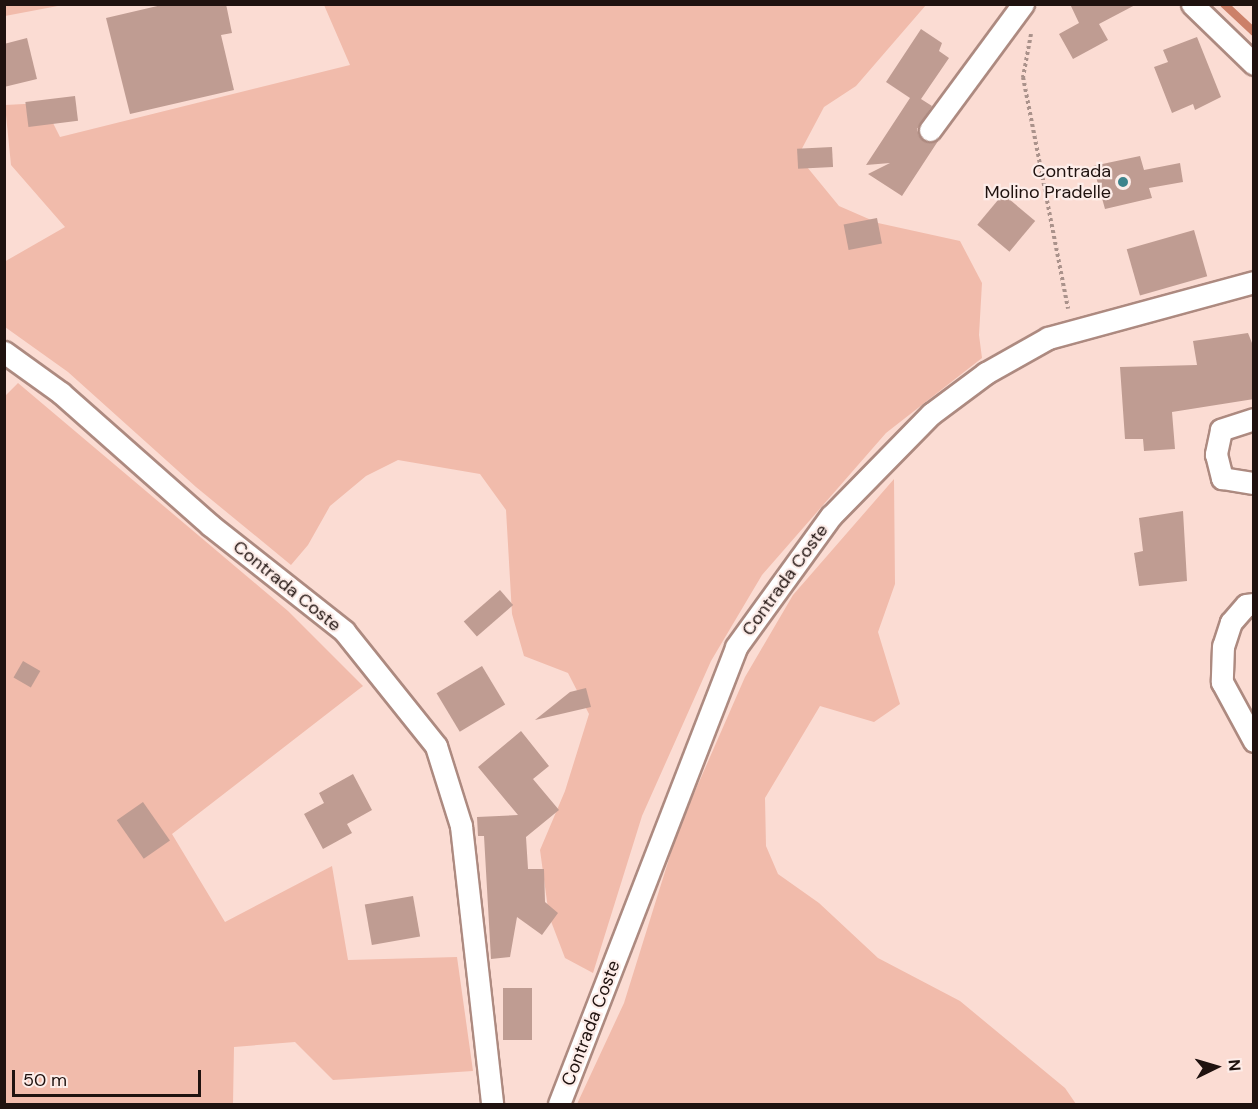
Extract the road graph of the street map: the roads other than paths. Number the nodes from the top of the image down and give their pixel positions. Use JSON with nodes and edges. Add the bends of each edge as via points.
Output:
{"nodes":[{"id":1,"x":1023,"y":4,"type":"edge"},
{"id":2,"x":1192,"y":4,"type":"edge"},
{"id":3,"x":1254,"y":64,"type":"edge"},
{"id":4,"x":930,"y":130,"type":"dead end"},
{"id":5,"x":1254,"y":282,"type":"edge"},
{"id":6,"x":4,"y":352,"type":"edge"},
{"id":7,"x":1254,"y":419,"type":"edge"},
{"id":8,"x":1254,"y":483,"type":"edge"},
{"id":9,"x":1254,"y":604,"type":"edge"},
{"id":10,"x":1254,"y":741,"type":"edge"},
{"id":11,"x":492,"y":1104,"type":"edge"},
{"id":12,"x":559,"y":1104,"type":"edge"}],
"edges":[{"from":1,"to":4,"type":"street"},
{"from":2,"to":3,"type":"street"},
{"from":5,"to":12,"type":"street","name":"Contrada Coste","via":[[1048,338],[986,373],[931,414],[831,516],[736,647]]},
{"from":6,"to":11,"type":"street","name":"Contrada Coste","via":[[61,393],[210,525],[344,631],[436,746],[461,826]]},
{"from":7,"to":8,"type":"street","via":[[1221,429],[1216,454],[1222,478]]},
{"from":9,"to":10,"type":"street","via":[[1246,605],[1231,622],[1223,646],[1222,682]]}]}
